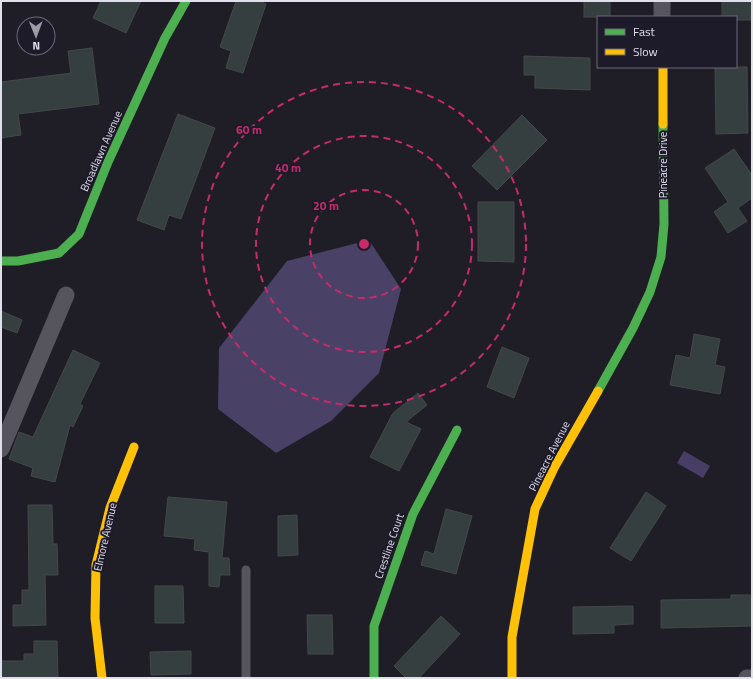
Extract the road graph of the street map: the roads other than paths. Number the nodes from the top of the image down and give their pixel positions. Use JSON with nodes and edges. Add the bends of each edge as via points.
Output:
{"nodes":[{"id":1,"x":186,"y":1,"type":"edge"},
{"id":2,"x":662,"y":1,"type":"edge"},
{"id":3,"x":662,"y":16,"type":"edge"},
{"id":4,"x":663,"y":68,"type":"edge"},
{"id":5,"x":1,"y":261,"type":"edge"},
{"id":6,"x":659,"y":262,"type":"joint"},
{"id":7,"x":66,"y":295,"type":"dead end"},
{"id":8,"x":457,"y":430,"type":"dead end"},
{"id":9,"x":134,"y":447,"type":"dead end"},
{"id":10,"x":1,"y":449,"type":"edge"},
{"id":11,"x":246,"y":570,"type":"dead end"},
{"id":12,"x":102,"y":678,"type":"edge"},
{"id":13,"x":246,"y":678,"type":"edge"},
{"id":14,"x":374,"y":678,"type":"edge"},
{"id":15,"x":512,"y":678,"type":"edge"},
{"id":16,"x":747,"y":678,"type":"edge"},
{"id":17,"x":752,"y":678,"type":"edge"}],
"edges":[{"from":1,"to":5,"type":"street","name":"Broadlawn Avenue","via":[[165,38],[108,162],[79,234],[59,253],[18,261]]},
{"from":2,"to":3,"type":"street"},
{"from":4,"to":6,"type":"street","name":"Pineacre Drive","via":[[664,224]]},
{"from":6,"to":15,"type":"street","name":"Pineacre Avenue","via":[[650,292],[633,328],[554,468],[535,509],[512,637]]},
{"from":7,"to":10,"type":"street"},
{"from":8,"to":14,"type":"street","name":"Crestline Court","via":[[413,514],[374,626]]},
{"from":9,"to":12,"type":"street","name":"Elmore Avenue","via":[[110,508],[96,565],[96,618]]},
{"from":11,"to":13,"type":"lane"},
{"from":16,"to":17,"type":"street"}]}
